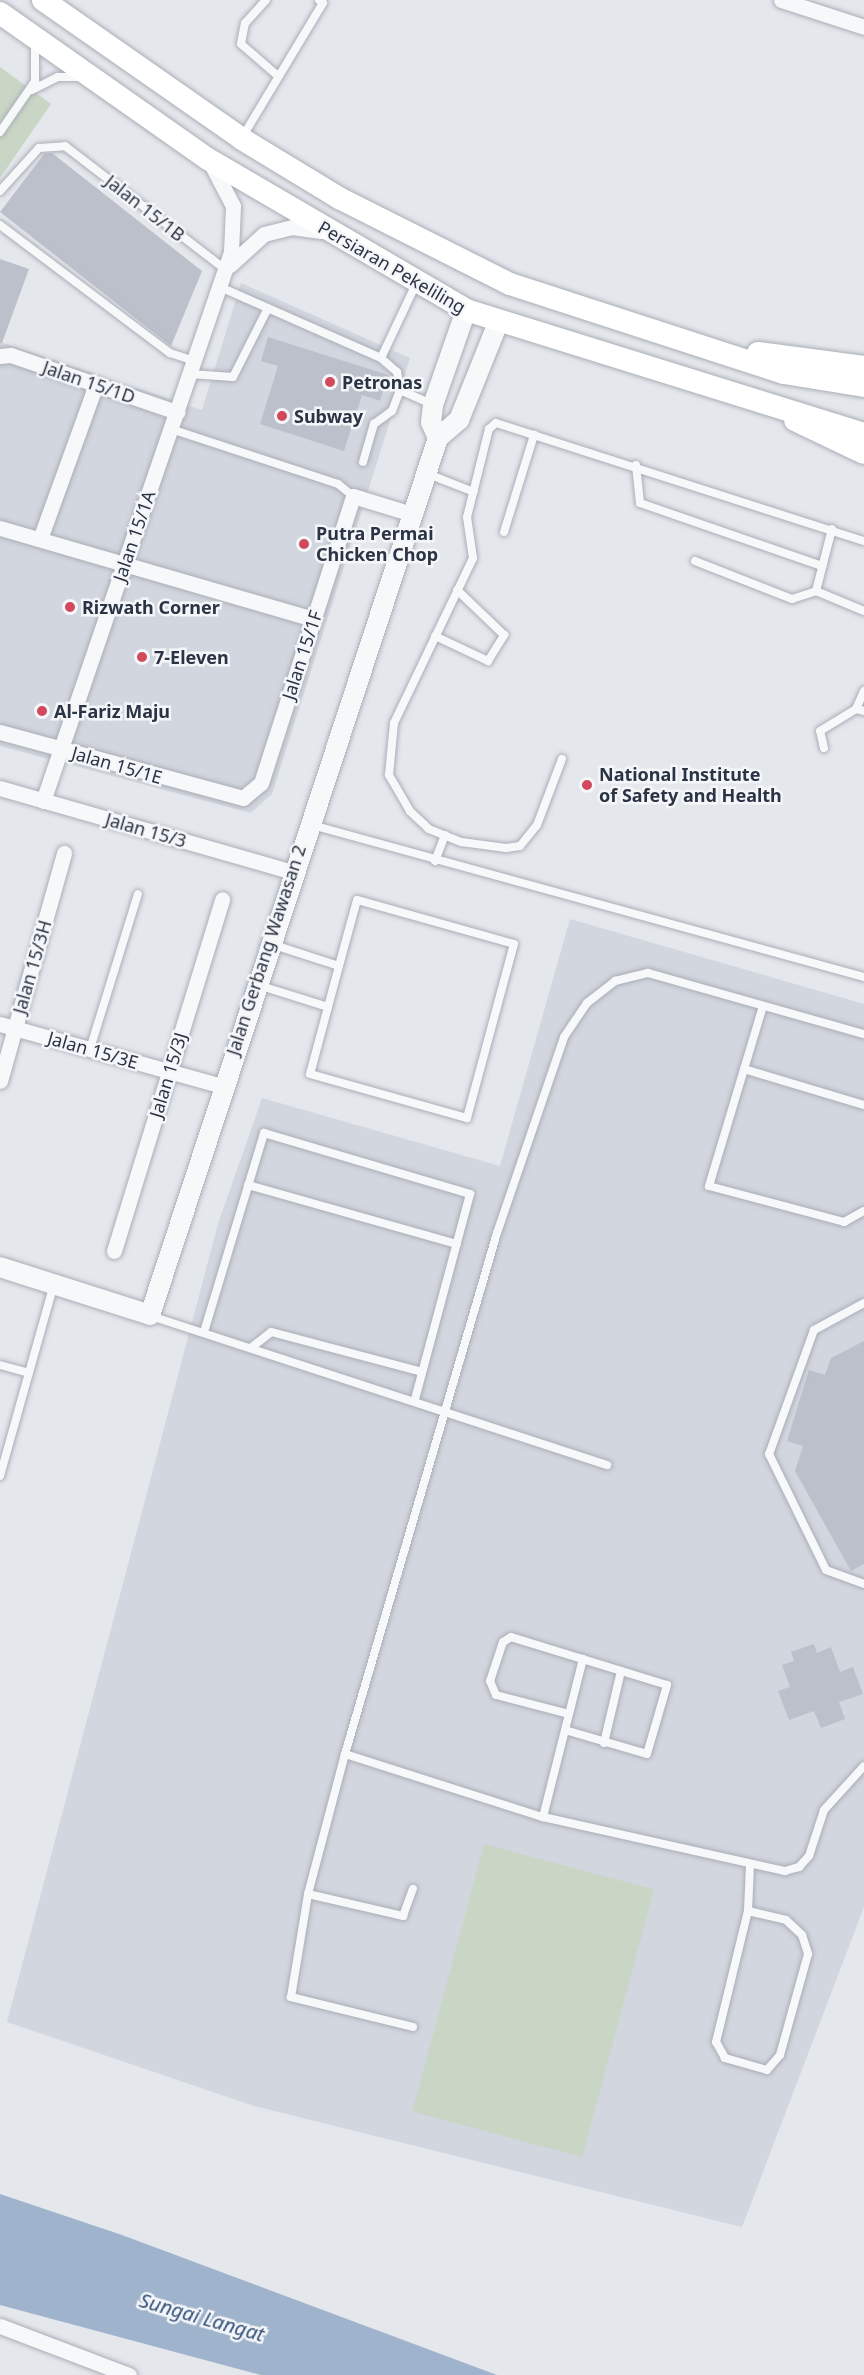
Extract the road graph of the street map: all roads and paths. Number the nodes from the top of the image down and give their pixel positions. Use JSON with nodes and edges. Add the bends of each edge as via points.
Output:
{"nodes":[{"id":1,"x":43,"y":0,"type":"edge"},
{"id":2,"x":266,"y":0,"type":"edge"},
{"id":3,"x":319,"y":0,"type":"edge"},
{"id":4,"x":781,"y":0,"type":"edge"},
{"id":5,"x":0,"y":13,"type":"edge"},
{"id":6,"x":864,"y":27,"type":"edge"},
{"id":7,"x":33,"y":37,"type":"junction"},
{"id":8,"x":278,"y":76,"type":"junction"},
{"id":9,"x":92,"y":78,"type":"junction"},
{"id":10,"x":27,"y":95,"type":"junction"},
{"id":11,"x":0,"y":132,"type":"edge"},
{"id":12,"x":242,"y":139,"type":"junction"},
{"id":13,"x":208,"y":159,"type":"junction"},
{"id":14,"x":0,"y":191,"type":"edge"},
{"id":15,"x":0,"y":225,"type":"edge"},
{"id":16,"x":330,"y":232,"type":"junction"},
{"id":17,"x":226,"y":270,"type":"junction"},
{"id":18,"x":416,"y":284,"type":"junction"},
{"id":19,"x":220,"y":287,"type":"junction"},
{"id":20,"x":268,"y":308,"type":"junction"},
{"id":21,"x":466,"y":310,"type":"junction"},
{"id":22,"x":498,"y":323,"type":"junction"},
{"id":23,"x":692,"y":343,"type":"junction"},
{"id":24,"x":0,"y":356,"type":"edge"},
{"id":25,"x":381,"y":358,"type":"junction"},
{"id":26,"x":192,"y":367,"type":"junction"},
{"id":27,"x":864,"y":367,"type":"edge"},
{"id":28,"x":96,"y":384,"type":"junction"},
{"id":29,"x":864,"y":386,"type":"edge"},
{"id":30,"x":400,"y":390,"type":"junction"},
{"id":31,"x":758,"y":403,"type":"junction"},
{"id":32,"x":433,"y":405,"type":"junction"},
{"id":33,"x":177,"y":412,"type":"junction"},
{"id":34,"x":171,"y":429,"type":"junction"},
{"id":35,"x":864,"y":434,"type":"edge"},
{"id":36,"x":534,"y":435,"type":"junction"},
{"id":37,"x":438,"y":438,"type":"junction"},
{"id":38,"x":864,"y":453,"type":"edge"},
{"id":39,"x":363,"y":462,"type":"dead end"},
{"id":40,"x":636,"y":465,"type":"junction"},
{"id":41,"x":426,"y":474,"type":"junction"},
{"id":42,"x":474,"y":492,"type":"junction"},
{"id":43,"x":353,"y":496,"type":"junction"},
{"id":44,"x":412,"y":514,"type":"junction"},
{"id":45,"x":0,"y":528,"type":"edge"},
{"id":46,"x":832,"y":529,"type":"junction"},
{"id":47,"x":504,"y":532,"type":"dead end"},
{"id":48,"x":40,"y":539,"type":"junction"},
{"id":49,"x":864,"y":541,"type":"edge"},
{"id":50,"x":695,"y":561,"type":"dead end"},
{"id":51,"x":125,"y":563,"type":"junction"},
{"id":52,"x":822,"y":566,"type":"junction"},
{"id":53,"x":457,"y":590,"type":"junction"},
{"id":54,"x":816,"y":591,"type":"junction"},
{"id":55,"x":864,"y":611,"type":"edge"},
{"id":56,"x":313,"y":619,"type":"junction"},
{"id":57,"x":435,"y":636,"type":"junction"},
{"id":58,"x":864,"y":690,"type":"edge"},
{"id":59,"x":860,"y":710,"type":"edge"},
{"id":60,"x":0,"y":732,"type":"edge"},
{"id":61,"x":824,"y":748,"type":"dead end"},
{"id":62,"x":61,"y":749,"type":"junction"},
{"id":63,"x":562,"y":759,"type":"dead end"},
{"id":64,"x":0,"y":788,"type":"edge"},
{"id":65,"x":234,"y":798,"type":"joint"},
{"id":66,"x":43,"y":801,"type":"junction"},
{"id":67,"x":308,"y":824,"type":"junction"},
{"id":68,"x":445,"y":835,"type":"junction"},
{"id":69,"x":64,"y":853,"type":"dead end"},
{"id":70,"x":435,"y":861,"type":"junction"},
{"id":71,"x":292,"y":872,"type":"junction"},
{"id":72,"x":138,"y":894,"type":"dead end"},
{"id":73,"x":222,"y":899,"type":"dead end"},
{"id":74,"x":270,"y":943,"type":"junction"},
{"id":75,"x":339,"y":966,"type":"junction"},
{"id":76,"x":864,"y":977,"type":"edge"},
{"id":77,"x":255,"y":984,"type":"junction"},
{"id":78,"x":764,"y":1006,"type":"junction"},
{"id":79,"x":328,"y":1007,"type":"junction"},
{"id":80,"x":7,"y":1026,"type":"edge"},
{"id":81,"x":864,"y":1034,"type":"edge"},
{"id":82,"x":90,"y":1049,"type":"junction"},
{"id":83,"x":744,"y":1070,"type":"junction"},
{"id":84,"x":169,"y":1071,"type":"junction"},
{"id":85,"x":0,"y":1081,"type":"edge"},
{"id":86,"x":222,"y":1086,"type":"junction"},
{"id":87,"x":864,"y":1105,"type":"edge"},
{"id":88,"x":248,"y":1185,"type":"junction"},
{"id":89,"x":864,"y":1211,"type":"edge"},
{"id":90,"x":456,"y":1244,"type":"junction"},
{"id":91,"x":114,"y":1251,"type":"dead end"},
{"id":92,"x":0,"y":1267,"type":"edge"},
{"id":93,"x":54,"y":1284,"type":"junction"},
{"id":94,"x":864,"y":1303,"type":"edge"},
{"id":95,"x":150,"y":1315,"type":"junction"},
{"id":96,"x":204,"y":1332,"type":"junction"},
{"id":97,"x":252,"y":1347,"type":"junction"},
{"id":98,"x":0,"y":1365,"type":"edge"},
{"id":99,"x":423,"y":1372,"type":"junction"},
{"id":100,"x":29,"y":1373,"type":"junction"},
{"id":101,"x":415,"y":1399,"type":"junction"},
{"id":102,"x":446,"y":1408,"type":"junction"},
{"id":103,"x":607,"y":1465,"type":"dead end"},
{"id":104,"x":0,"y":1476,"type":"edge"},
{"id":105,"x":864,"y":1584,"type":"edge"},
{"id":106,"x":583,"y":1659,"type":"junction"},
{"id":107,"x":621,"y":1671,"type":"junction"},
{"id":108,"x":569,"y":1714,"type":"junction"},
{"id":109,"x":565,"y":1731,"type":"junction"},
{"id":110,"x":604,"y":1743,"type":"junction"},
{"id":111,"x":345,"y":1754,"type":"junction"},
{"id":112,"x":864,"y":1766,"type":"edge"},
{"id":113,"x":543,"y":1817,"type":"junction"},
{"id":114,"x":750,"y":1866,"type":"junction"},
{"id":115,"x":413,"y":1889,"type":"dead end"},
{"id":116,"x":308,"y":1894,"type":"junction"},
{"id":117,"x":748,"y":1911,"type":"junction"},
{"id":118,"x":413,"y":2027,"type":"dead end"},
{"id":119,"x":0,"y":2326,"type":"edge"},
{"id":120,"x":129,"y":2375,"type":"edge"}],
"edges":[{"from":1,"to":12,"type":"main road","name":"Persiaran Pekeliling"},
{"from":2,"to":8,"type":"lane","via":[[245,23],[241,44]]},
{"from":3,"to":8,"type":"lane","via":[[323,3]]},
{"from":4,"to":6,"type":"street"},
{"from":5,"to":7,"type":"main road","name":"Persiaran Pekeliling"},
{"from":7,"to":9,"type":"main road","name":"Persiaran Pekeliling"},
{"from":7,"to":10,"type":"lane","via":[[39,68]]},
{"from":8,"to":12,"type":"lane"},
{"from":9,"to":10,"type":"lane","via":[[58,77]]},
{"from":9,"to":13,"type":"main road","name":"Persiaran Pekeliling"},
{"from":10,"to":11,"type":"lane"},
{"from":12,"to":23,"type":"main road","name":"Persiaran Pekeliling","via":[[369,214],[510,285]]},
{"from":13,"to":16,"type":"main road","name":"Persiaran Pekeliling"},
{"from":13,"to":17,"type":"street","name":"Jalan 15/1A","via":[[233,206],[234,234]]},
{"from":14,"to":17,"type":"lane","name":"Jalan 15/1B","via":[[39,148],[65,146]]},
{"from":15,"to":26,"type":"lane"},
{"from":16,"to":17,"type":"street","name":"Jalan 15/1A","via":[[292,227],[264,234]]},
{"from":16,"to":18,"type":"main road","name":"Persiaran Pekeliling"},
{"from":17,"to":19,"type":"street","name":"Jalan 15/1A"},
{"from":18,"to":21,"type":"main road","name":"Persiaran Pekeliling"},
{"from":18,"to":25,"type":"lane"},
{"from":19,"to":20,"type":"lane"},
{"from":19,"to":26,"type":"street","name":"Jalan 15/1A"},
{"from":20,"to":25,"type":"lane"},
{"from":20,"to":26,"type":"lane","via":[[233,377]]},
{"from":21,"to":22,"type":"main road","name":"Persiaran Pekeliling"},
{"from":21,"to":32,"type":"street","name":"Jalan Gerbang Wawasan 2"},
{"from":22,"to":31,"type":"main road","name":"Persiaran Pekeliling"},
{"from":22,"to":37,"type":"street","name":"Jalan Gerbang Wawasan 2","via":[[459,420]]},
{"from":23,"to":27,"type":"main road"},
{"from":23,"to":29,"type":"main road","name":"Persiaran Pekeliling","via":[[830,385]]},
{"from":24,"to":28,"type":"street","name":"Jalan 15/1D"},
{"from":25,"to":30,"type":"lane","via":[[397,372]]},
{"from":26,"to":33,"type":"street","name":"Jalan 15/1A"},
{"from":28,"to":33,"type":"street","name":"Jalan 15/1D"},
{"from":28,"to":48,"type":"street"},
{"from":30,"to":32,"type":"lane"},
{"from":30,"to":39,"type":"lane","via":[[392,411],[374,424]]},
{"from":31,"to":35,"type":"main road","name":"Persiaran Pekeliling","via":[[832,420]]},
{"from":31,"to":38,"type":"main road"},
{"from":32,"to":37,"type":"street","name":"Jalan Gerbang Wawasan 2","via":[[431,422]]},
{"from":33,"to":34,"type":"street","name":"Jalan 15/1A"},
{"from":34,"to":43,"type":"lane","via":[[338,484]]},
{"from":34,"to":51,"type":"street","name":"Jalan 15/1A"},
{"from":36,"to":40,"type":"lane"},
{"from":36,"to":42,"type":"lane","via":[[496,423],[489,429]]},
{"from":36,"to":47,"type":"lane"},
{"from":37,"to":41,"type":"street","name":"Jalan Gerbang Wawasan 2"},
{"from":40,"to":46,"type":"lane"},
{"from":40,"to":52,"type":"lane","via":[[640,503]]},
{"from":41,"to":42,"type":"lane"},
{"from":41,"to":44,"type":"street","name":"Jalan Gerbang Wawasan 2"},
{"from":42,"to":53,"type":"lane","via":[[467,517],[473,558]]},
{"from":43,"to":44,"type":"street"},
{"from":43,"to":56,"type":"street","name":"Jalan 15/1F"},
{"from":44,"to":67,"type":"street","name":"Jalan Gerbang Wawasan 2"},
{"from":45,"to":48,"type":"street"},
{"from":46,"to":49,"type":"lane"},
{"from":46,"to":52,"type":"lane"},
{"from":48,"to":51,"type":"street"},
{"from":50,"to":54,"type":"lane","via":[[792,598]]},
{"from":51,"to":56,"type":"street"},
{"from":51,"to":62,"type":"street","name":"Jalan 15/1A"},
{"from":52,"to":54,"type":"lane"},
{"from":53,"to":57,"type":"lane"},
{"from":53,"to":57,"type":"lane","via":[[504,635],[488,661]]},
{"from":54,"to":55,"type":"lane"},
{"from":56,"to":65,"type":"street","name":"Jalan 15/1F","via":[[261,783],[243,798]]},
{"from":57,"to":68,"type":"lane","via":[[394,723],[388,774],[410,811]]},
{"from":58,"to":59,"type":"lane"},
{"from":59,"to":61,"type":"lane","via":[[820,731]]},
{"from":60,"to":62,"type":"street","name":"Jalan 15/1E"},
{"from":62,"to":65,"type":"street","name":"Jalan 15/1E"},
{"from":62,"to":66,"type":"street","name":"Jalan 15/1A"},
{"from":63,"to":68,"type":"lane","via":[[537,825],[520,846],[506,848]]},
{"from":64,"to":66,"type":"street","name":"Jalan 15/3"},
{"from":66,"to":71,"type":"street","name":"Jalan 15/3"},
{"from":67,"to":70,"type":"lane"},
{"from":67,"to":71,"type":"street","name":"Jalan Gerbang Wawasan 2"},
{"from":68,"to":70,"type":"lane"},
{"from":69,"to":80,"type":"street","name":"Jalan 15/3H"},
{"from":70,"to":76,"type":"lane"},
{"from":71,"to":74,"type":"street","name":"Jalan Gerbang Wawasan 2"},
{"from":72,"to":82,"type":"lane"},
{"from":73,"to":84,"type":"street","name":"Jalan 15/3J"},
{"from":74,"to":75,"type":"lane"},
{"from":74,"to":77,"type":"street","name":"Jalan Gerbang Wawasan 2"},
{"from":75,"to":79,"type":"lane"},
{"from":75,"to":79,"type":"lane","via":[[357,900],[514,944],[467,1118],[310,1074]]},
{"from":77,"to":79,"type":"lane"},
{"from":77,"to":86,"type":"street","name":"Jalan Gerbang Wawasan 2"},
{"from":78,"to":81,"type":"lane"},
{"from":78,"to":83,"type":"lane"},
{"from":78,"to":102,"type":"lane","via":[[648,973],[615,981],[587,1003],[564,1037],[497,1233]]},
{"from":80,"to":82,"type":"street","name":"Jalan 15/3E"},
{"from":80,"to":85,"type":"street","name":"Jalan 15/3H"},
{"from":82,"to":84,"type":"street","name":"Jalan 15/3E"},
{"from":83,"to":87,"type":"lane"},
{"from":83,"to":89,"type":"lane","via":[[709,1186],[844,1222]]},
{"from":84,"to":86,"type":"street","name":"Jalan 15/3E"},
{"from":84,"to":91,"type":"street","name":"Jalan 15/3J"},
{"from":86,"to":95,"type":"street","name":"Jalan Gerbang Wawasan 2"},
{"from":88,"to":90,"type":"lane"},
{"from":88,"to":90,"type":"lane","via":[[264,1133],[470,1194]]},
{"from":88,"to":96,"type":"lane"},
{"from":90,"to":99,"type":"lane"},
{"from":92,"to":93,"type":"street"},
{"from":93,"to":95,"type":"street"},
{"from":93,"to":100,"type":"lane"},
{"from":94,"to":105,"type":"lane","via":[[814,1330],[769,1454],[826,1570]]},
{"from":95,"to":96,"type":"lane"},
{"from":96,"to":97,"type":"lane"},
{"from":97,"to":99,"type":"lane","via":[[271,1332]]},
{"from":97,"to":101,"type":"lane"},
{"from":98,"to":100,"type":"lane"},
{"from":99,"to":101,"type":"lane"},
{"from":100,"to":104,"type":"lane"},
{"from":101,"to":102,"type":"lane"},
{"from":102,"to":103,"type":"lane"},
{"from":102,"to":111,"type":"lane"},
{"from":106,"to":107,"type":"lane"},
{"from":106,"to":108,"type":"lane"},
{"from":106,"to":108,"type":"lane","via":[[511,1637],[502,1642],[490,1681],[496,1695]]},
{"from":107,"to":110,"type":"lane"},
{"from":107,"to":110,"type":"lane","via":[[667,1685],[647,1754]]},
{"from":108,"to":109,"type":"lane"},
{"from":109,"to":110,"type":"lane"},
{"from":109,"to":113,"type":"lane"},
{"from":111,"to":113,"type":"lane"},
{"from":111,"to":116,"type":"lane"},
{"from":112,"to":114,"type":"lane","via":[[824,1810],[809,1856],[799,1867],[785,1871]]},
{"from":113,"to":114,"type":"lane"},
{"from":114,"to":117,"type":"lane"},
{"from":115,"to":116,"type":"lane","via":[[403,1916]]},
{"from":116,"to":118,"type":"lane","via":[[291,1997]]},
{"from":117,"to":117,"type":"lane","via":[[716,2042],[725,2058],[767,2070],[780,2055],[808,1954],[802,1935],[786,1920]]},
{"from":119,"to":120,"type":"street"}]}
